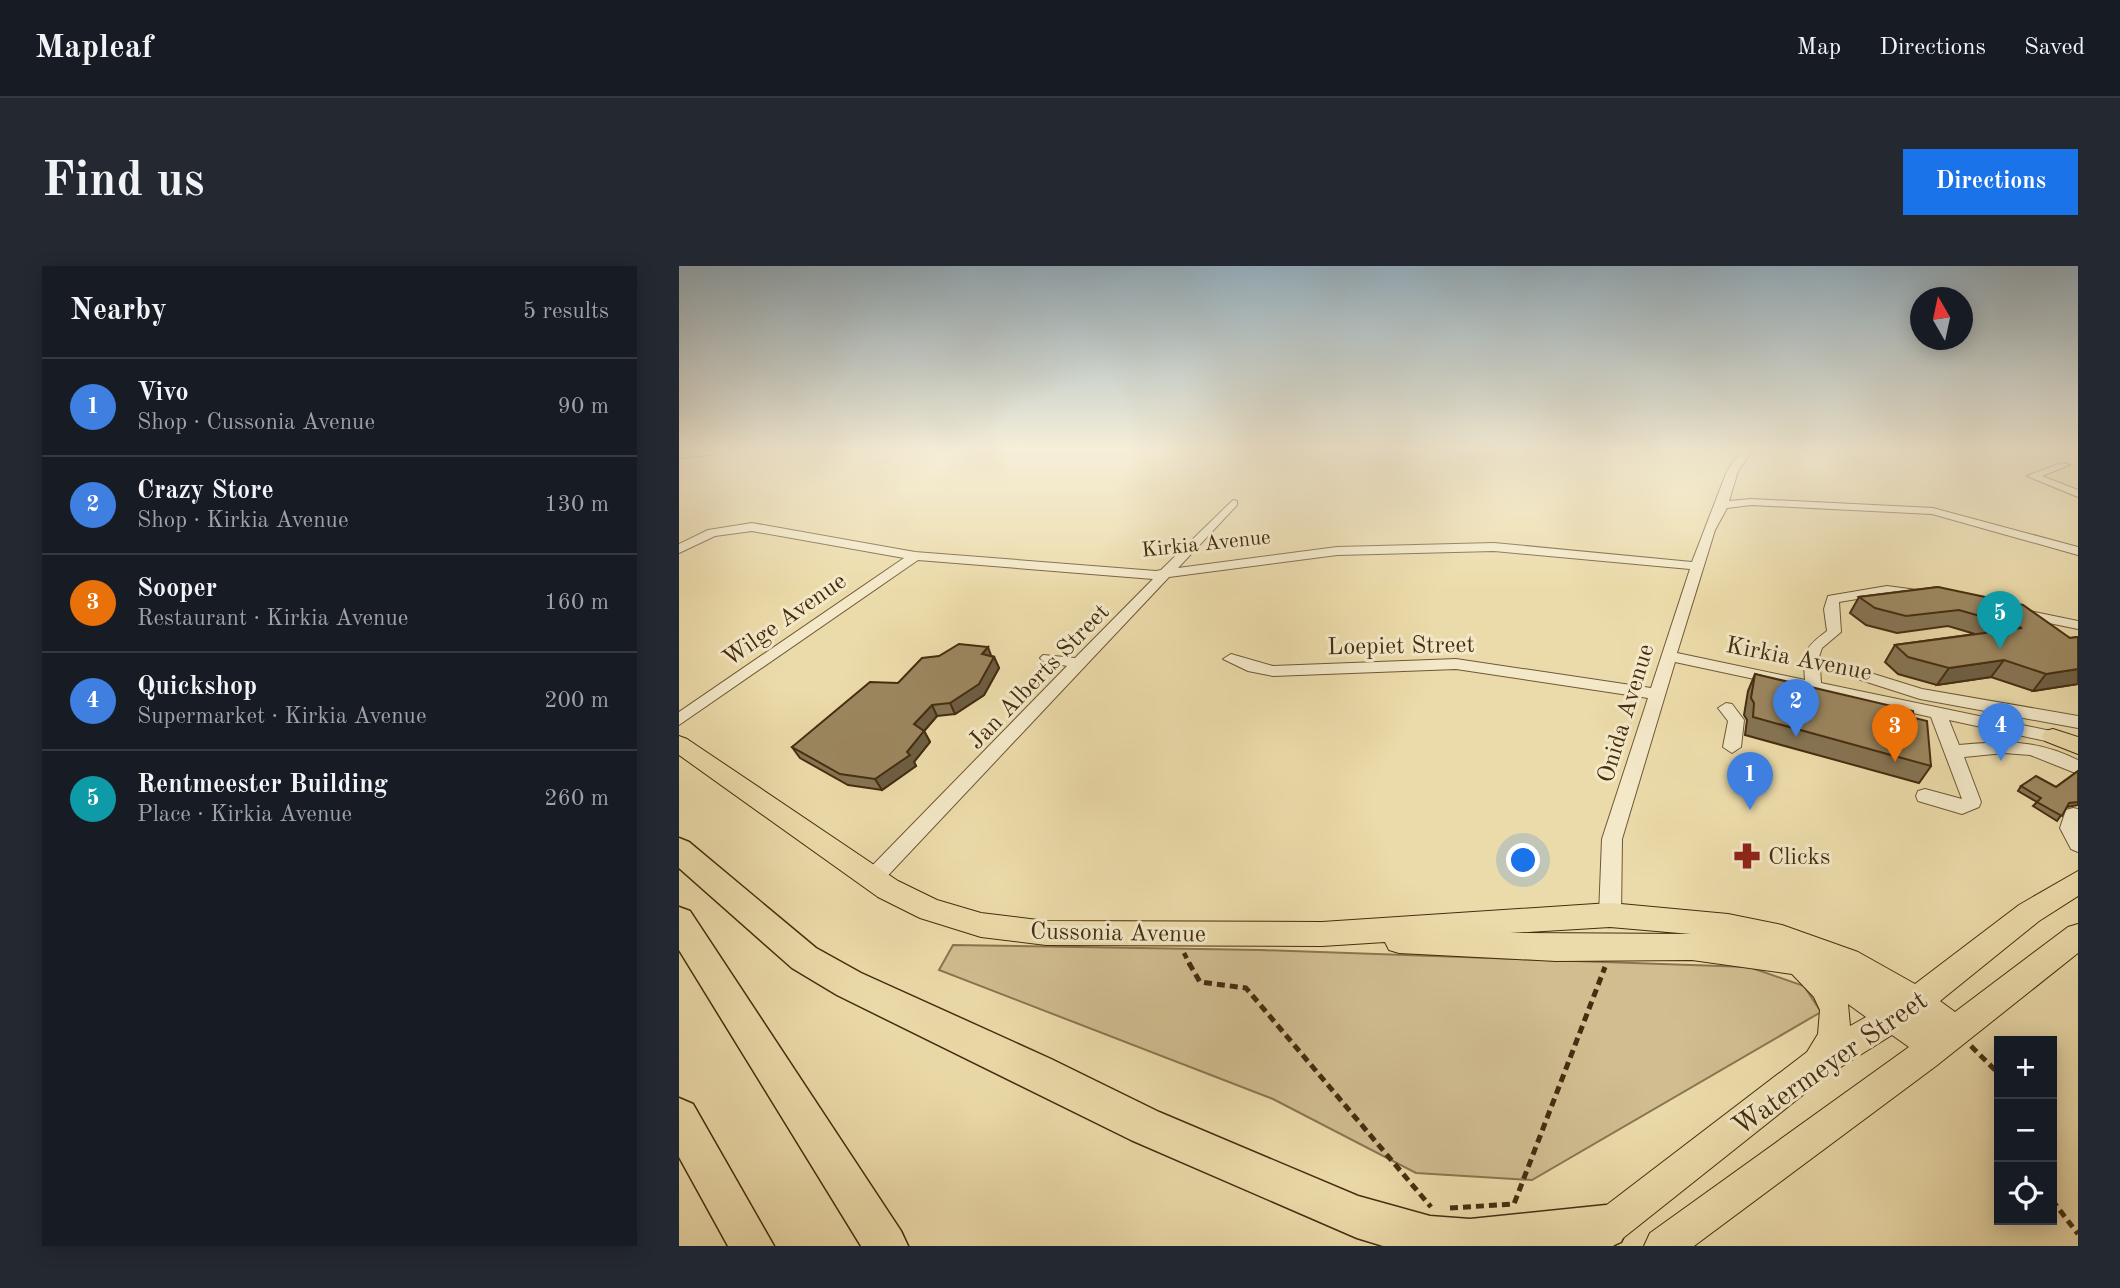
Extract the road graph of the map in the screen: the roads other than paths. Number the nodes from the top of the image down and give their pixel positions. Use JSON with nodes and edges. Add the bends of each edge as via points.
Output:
{"nodes":[{"id":1,"x":1713,"y":497,"type":"edge"},
{"id":2,"x":1723,"y":497,"type":"edge"},
{"id":3,"x":1737,"y":497,"type":"edge"},
{"id":4,"x":1751,"y":502,"type":"junction"},
{"id":5,"x":1233,"y":503,"type":"dead end"},
{"id":6,"x":1720,"y":505,"type":"junction"},
{"id":7,"x":1709,"y":529,"type":"junction"},
{"id":8,"x":679,"y":549,"type":"edge"},
{"id":9,"x":2078,"y":551,"type":"edge"},
{"id":10,"x":915,"y":556,"type":"junction"},
{"id":11,"x":1697,"y":566,"type":"junction"},
{"id":12,"x":1168,"y":574,"type":"junction"},
{"id":13,"x":1943,"y":598,"type":"edge"},
{"id":14,"x":2004,"y":610,"type":"edge"},
{"id":15,"x":2078,"y":625,"type":"edge"},
{"id":16,"x":1048,"y":658,"type":"dead end"},
{"id":17,"x":1231,"y":659,"type":"dead end"},
{"id":18,"x":1810,"y":659,"type":"junction"},
{"id":19,"x":1667,"y":661,"type":"junction"},
{"id":20,"x":1081,"y":664,"type":"junction"},
{"id":21,"x":1814,"y":689,"type":"junction"},
{"id":22,"x":1656,"y":694,"type":"junction"},
{"id":23,"x":1726,"y":708,"type":"dead end"},
{"id":24,"x":1938,"y":712,"type":"junction"},
{"id":25,"x":679,"y":720,"type":"edge"},
{"id":26,"x":2078,"y":722,"type":"edge"},
{"id":27,"x":2053,"y":736,"type":"joint"},
{"id":28,"x":679,"y":744,"type":"edge"},
{"id":29,"x":2078,"y":744,"type":"edge"},
{"id":30,"x":1732,"y":747,"type":"dead end"},
{"id":31,"x":1953,"y":752,"type":"junction"},
{"id":32,"x":2078,"y":768,"type":"edge"},
{"id":33,"x":1925,"y":796,"type":"dead end"},
{"id":34,"x":2074,"y":815,"type":"edge"},
{"id":35,"x":2078,"y":844,"type":"edge"},
{"id":36,"x":679,"y":850,"type":"edge"},
{"id":37,"x":872,"y":879,"type":"junction"},
{"id":38,"x":2078,"y":882,"type":"edge"},
{"id":39,"x":1610,"y":915,"type":"junction"},
{"id":40,"x":679,"y":921,"type":"edge"},
{"id":41,"x":1322,"y":934,"type":"junction"},
{"id":42,"x":2078,"y":936,"type":"edge"},
{"id":43,"x":1800,"y":962,"type":"junction"},
{"id":44,"x":1904,"y":1009,"type":"junction"},
{"id":45,"x":1946,"y":1039,"type":"junction"},
{"id":46,"x":1817,"y":1064,"type":"junction"},
{"id":47,"x":679,"y":1118,"type":"edge"},
{"id":48,"x":1357,"y":1217,"type":"junction"},
{"id":49,"x":1595,"y":1236,"type":"edge"},
{"id":50,"x":752,"y":1246,"type":"edge"},
{"id":51,"x":886,"y":1246,"type":"edge"},
{"id":52,"x":1388,"y":1246,"type":"edge"},
{"id":53,"x":1663,"y":1246,"type":"edge"}],
"edges":[{"from":1,"to":7,"type":"street","name":"Onida Avenue","via":[[1707,515]]},
{"from":2,"to":6,"type":"street","name":"Onida Avenue"},
{"from":3,"to":4,"type":"street"},
{"from":4,"to":6,"type":"street"},
{"from":4,"to":9,"type":"street","via":[[1940,512]]},
{"from":5,"to":12,"type":"street","name":"Jan Alberts Street"},
{"from":6,"to":7,"type":"street","name":"Onida Avenue"},
{"from":7,"to":11,"type":"street","name":"Onida Avenue"},
{"from":8,"to":10,"type":"street","name":"Kirkia Avenue","via":[[721,530],[758,527]]},
{"from":10,"to":12,"type":"street","name":"Kirkia Avenue"},
{"from":10,"to":25,"type":"street","name":"Wilge Avenue"},
{"from":11,"to":12,"type":"street","name":"Kirkia Avenue","via":[[1486,547],[1345,551]]},
{"from":11,"to":19,"type":"street","name":"Onida Avenue"},
{"from":12,"to":20,"type":"street","name":"Jan Alberts Street"},
{"from":13,"to":18,"type":"street","via":[[1887,590],[1833,599],[1834,632],[1814,648]]},
{"from":14,"to":15,"type":"street"},
{"from":16,"to":20,"type":"street"},
{"from":17,"to":22,"type":"street","name":"Loepiet Street","via":[[1273,671],[1456,664]]},
{"from":18,"to":21,"type":"street"},
{"from":18,"to":26,"type":"street","via":[[1920,694]]},
{"from":19,"to":21,"type":"street","name":"Kirkia Avenue"},
{"from":19,"to":22,"type":"street","name":"Onida Avenue"},
{"from":20,"to":37,"type":"street","name":"Jan Alberts Street"},
{"from":21,"to":24,"type":"street","name":"Kirkia Avenue"},
{"from":22,"to":39,"type":"street","name":"Onida Avenue","via":[[1612,839]]},
{"from":23,"to":30,"type":"street","via":[[1736,720]]},
{"from":24,"to":27,"type":"street","name":"Kirkia Avenue"},
{"from":24,"to":31,"type":"street"},
{"from":27,"to":29,"type":"main road"},
{"from":28,"to":37,"type":"main road","name":"Cussonia Avenue"},
{"from":31,"to":32,"type":"street","via":[[2031,747]]},
{"from":31,"to":33,"type":"street","via":[[1971,804],[1962,807]]},
{"from":34,"to":35,"type":"street","via":[[2070,828]]},
{"from":36,"to":48,"type":"highway","via":[[804,958],[839,979],[1145,1126]]},
{"from":37,"to":41,"type":"main road","name":"Cussonia Avenue","via":[[930,910],[993,928],[1046,933]]},
{"from":38,"to":44,"type":"main road","name":"Watermeyer Street","via":[[2029,913]]},
{"from":39,"to":41,"type":"main road","name":"Cussonia Avenue"},
{"from":39,"to":43,"type":"main road","name":"Cussonia Avenue","via":[[1645,932],[1736,942]]},
{"from":39,"to":44,"type":"main road","name":"Cussonia Avenue","via":[[1765,932],[1848,961]]},
{"from":40,"to":51,"type":"highway"},
{"from":41,"to":43,"type":"main road","via":[[1459,945],[1726,950]]},
{"from":42,"to":45,"type":"main road","name":"Watermeyer Street"},
{"from":43,"to":44,"type":"main road","name":"Cussonia Avenue"},
{"from":43,"to":46,"type":"main road","via":[[1826,988],[1837,1019],[1834,1038]]},
{"from":44,"to":45,"type":"main road","name":"Cussonia Avenue"},
{"from":44,"to":46,"type":"main road","name":"Watermeyer Street"},
{"from":45,"to":53,"type":"main road","name":"Watermeyer Street"},
{"from":46,"to":49,"type":"main road","name":"Watermeyer Street"},
{"from":47,"to":50,"type":"highway"},
{"from":48,"to":49,"type":"highway","via":[[1438,1223],[1495,1240]]},
{"from":48,"to":52,"type":"highway"}]}
